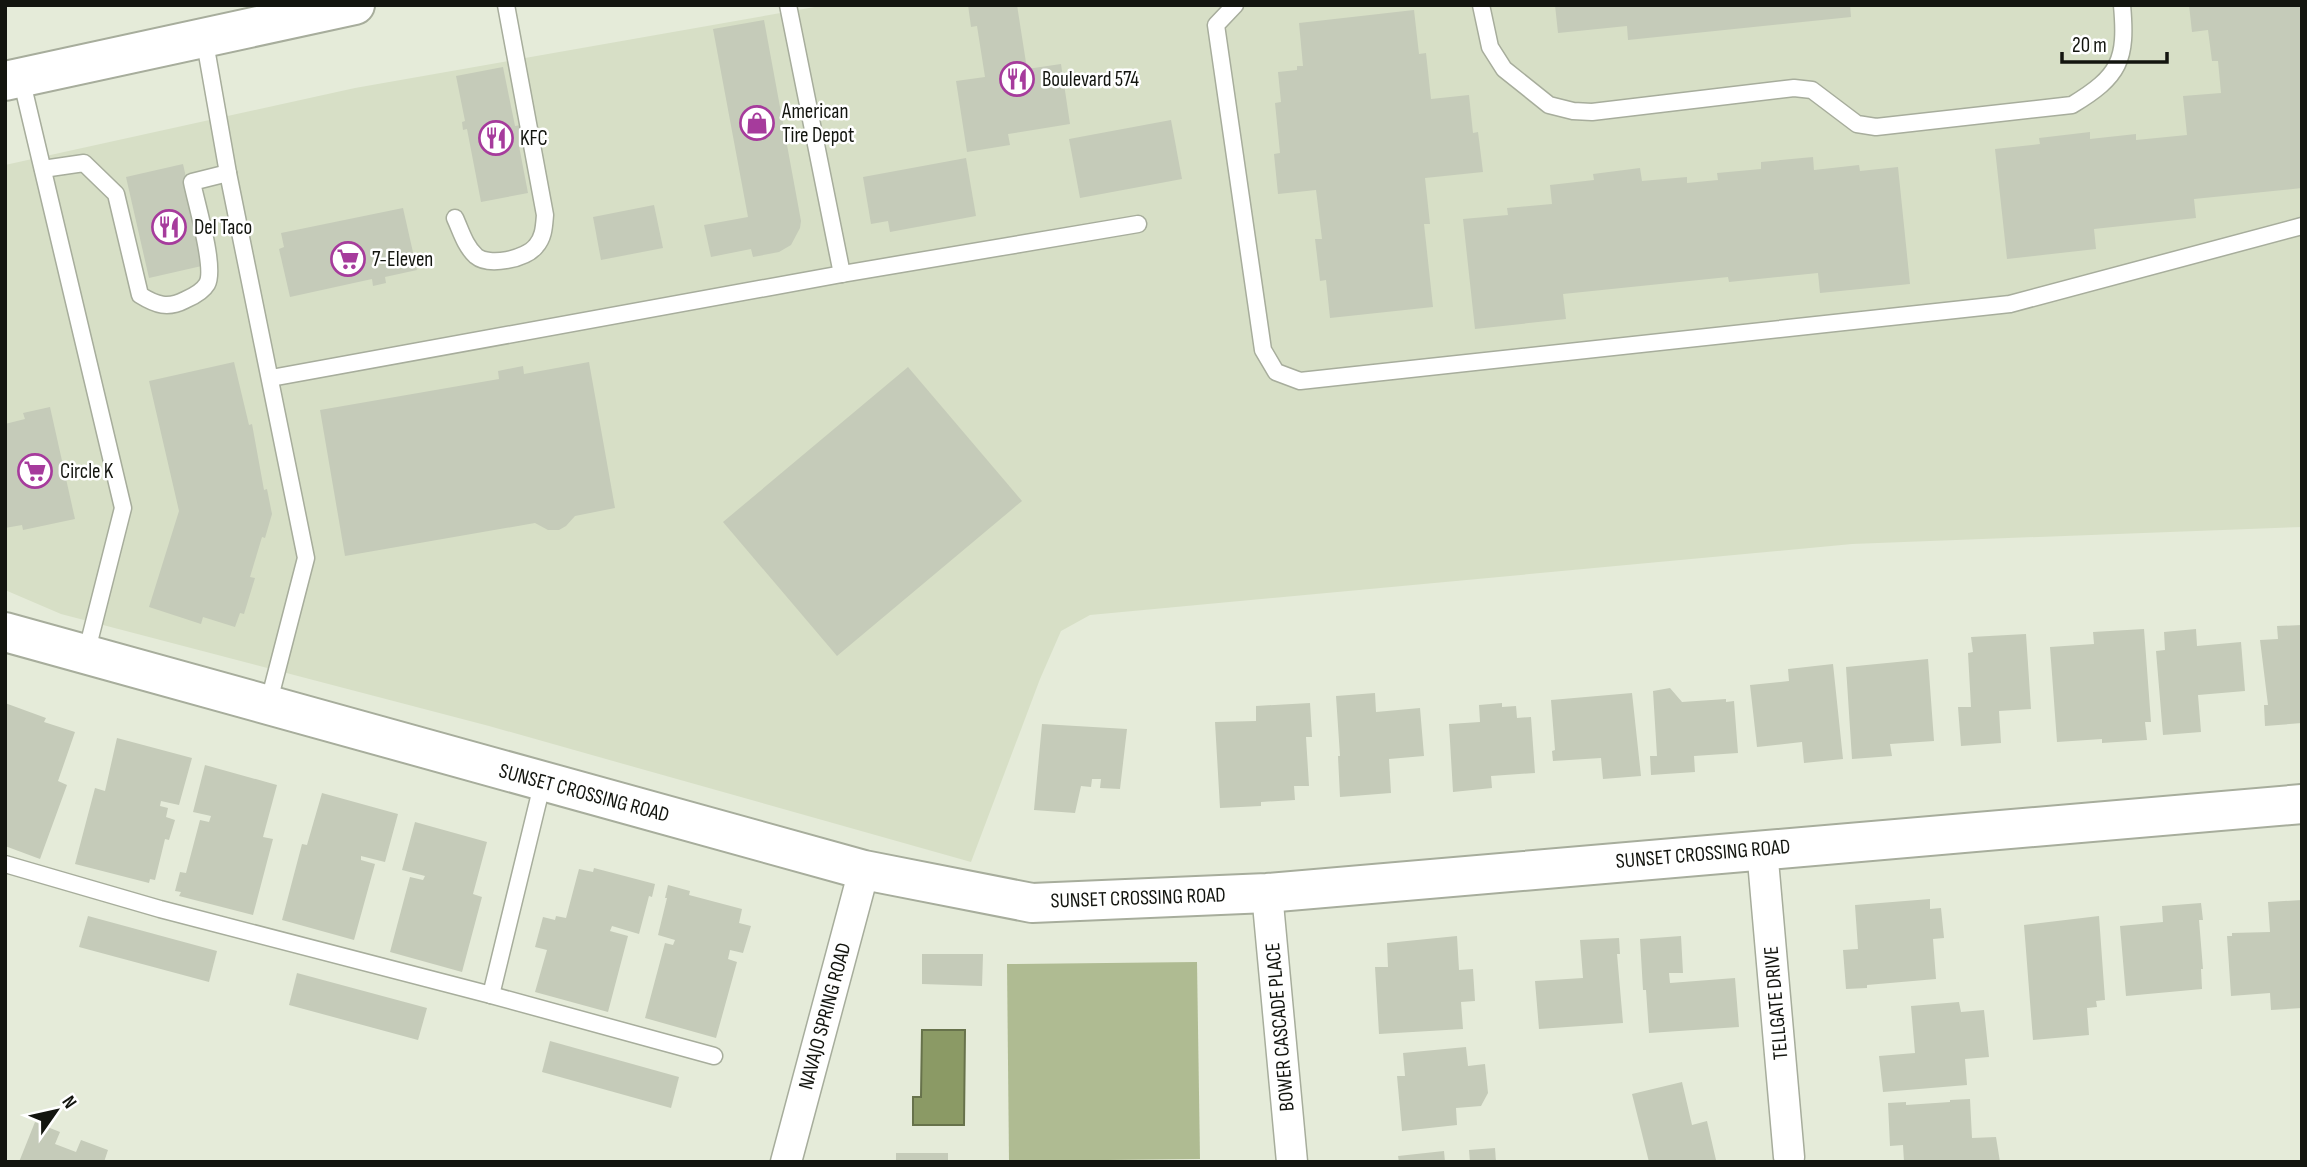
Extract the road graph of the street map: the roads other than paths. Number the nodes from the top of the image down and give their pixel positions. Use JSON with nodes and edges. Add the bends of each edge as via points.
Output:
{"nodes":[{"id":1,"x":355,"y":5,"type":"edge"},
{"id":2,"x":506,"y":5,"type":"edge"},
{"id":3,"x":788,"y":5,"type":"edge"},
{"id":4,"x":1235,"y":5,"type":"edge"},
{"id":5,"x":1481,"y":5,"type":"edge"},
{"id":6,"x":2122,"y":5,"type":"edge"},
{"id":7,"x":204,"y":37,"type":"junction"},
{"id":8,"x":13,"y":79,"type":"edge"},
{"id":9,"x":43,"y":169,"type":"junction"},
{"id":10,"x":228,"y":173,"type":"junction"},
{"id":11,"x":455,"y":218,"type":"dead end"},
{"id":12,"x":1138,"y":224,"type":"dead end"},
{"id":13,"x":2302,"y":226,"type":"edge"},
{"id":14,"x":842,"y":274,"type":"junction"},
{"id":15,"x":271,"y":378,"type":"junction"},
{"id":16,"x":5,"y":632,"type":"edge"},
{"id":17,"x":86,"y":654,"type":"junction"},
{"id":18,"x":268,"y":705,"type":"junction"},
{"id":19,"x":543,"y":781,"type":"junction"},
{"id":20,"x":2302,"y":804,"type":"edge"},
{"id":21,"x":1762,"y":849,"type":"junction"},
{"id":22,"x":5,"y":864,"type":"edge"},
{"id":23,"x":864,"y":870,"type":"junction"},
{"id":24,"x":1267,"y":892,"type":"junction"},
{"id":25,"x":491,"y":995,"type":"junction"},
{"id":26,"x":714,"y":1056,"type":"dead end"},
{"id":27,"x":1789,"y":1157,"type":"dead end"},
{"id":28,"x":786,"y":1162,"type":"edge"},
{"id":29,"x":1292,"y":1162,"type":"edge"}],
"edges":[{"from":1,"to":7,"type":"street"},
{"from":2,"to":11,"type":"lane","via":[[545,215],[543,232],[536,247],[522,256],[478,259]]},
{"from":3,"to":14,"type":"lane"},
{"from":4,"to":13,"type":"lane","via":[[1216,25],[1263,350],[1276,372],[1300,380],[2010,304]]},
{"from":5,"to":6,"type":"lane","via":[[1490,47],[1504,69],[1549,105],[1592,112],[1794,88],[1812,90],[1857,124],[1876,127],[2072,105],[2095,92],[2113,73],[2124,50]]},
{"from":7,"to":8,"type":"street"},
{"from":7,"to":10,"type":"lane"},
{"from":8,"to":9,"type":"lane"},
{"from":9,"to":10,"type":"lane","via":[[84,163],[116,194],[140,295],[156,305],[176,305],[207,285],[211,269],[192,182]]},
{"from":9,"to":17,"type":"lane","via":[[123,508]]},
{"from":10,"to":15,"type":"lane"},
{"from":12,"to":14,"type":"lane"},
{"from":14,"to":15,"type":"lane"},
{"from":15,"to":18,"type":"lane","via":[[306,558]]},
{"from":16,"to":17,"type":"street","name":"SUNSET CROSSING ROAD"},
{"from":17,"to":18,"type":"street","name":"SUNSET CROSSING ROAD"},
{"from":18,"to":19,"type":"street","name":"SUNSET CROSSING ROAD"},
{"from":19,"to":23,"type":"street","name":"SUNSET CROSSING ROAD"},
{"from":19,"to":25,"type":"lane"},
{"from":20,"to":21,"type":"street","name":"SUNSET CROSSING ROAD"},
{"from":21,"to":24,"type":"street","name":"SUNSET CROSSING ROAD"},
{"from":21,"to":27,"type":"street","name":"TELLGATE DRIVE"},
{"from":22,"to":25,"type":"lane"},
{"from":23,"to":24,"type":"street","name":"SUNSET CROSSING ROAD","via":[[1032,903]]},
{"from":23,"to":28,"type":"street","name":"NAVAJO SPRING ROAD"},
{"from":24,"to":29,"type":"street","name":"BOWER CASCADE PLACE"},
{"from":25,"to":26,"type":"lane"}]}
